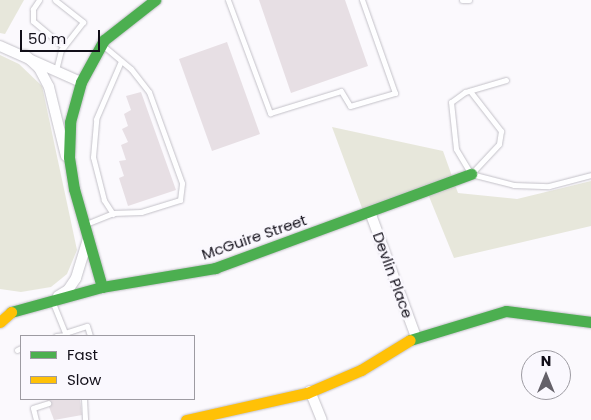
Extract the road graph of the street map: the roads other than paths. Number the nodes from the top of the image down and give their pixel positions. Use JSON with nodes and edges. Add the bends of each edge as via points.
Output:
{"nodes":[{"id":1,"x":39,"y":0,"type":"edge"},
{"id":2,"x":55,"y":0,"type":"edge"},
{"id":3,"x":155,"y":0,"type":"edge"},
{"id":4,"x":228,"y":0,"type":"edge"},
{"id":5,"x":362,"y":0,"type":"edge"},
{"id":6,"x":462,"y":0,"type":"edge"},
{"id":7,"x":468,"y":0,"type":"edge"},
{"id":8,"x":101,"y":45,"type":"junction"},
{"id":9,"x":0,"y":46,"type":"edge"},
{"id":10,"x":64,"y":46,"type":"junction"},
{"id":11,"x":25,"y":55,"type":"junction"},
{"id":12,"x":122,"y":61,"type":"junction"},
{"id":13,"x":56,"y":70,"type":"junction"},
{"id":14,"x":506,"y":80,"type":"dead end"},
{"id":15,"x":81,"y":82,"type":"junction"},
{"id":16,"x":470,"y":91,"type":"junction"},
{"id":17,"x":471,"y":174,"type":"junction"},
{"id":18,"x":591,"y":175,"type":"edge"},
{"id":19,"x":74,"y":189,"type":"junction"},
{"id":20,"x":370,"y":212,"type":"junction"},
{"id":21,"x":113,"y":214,"type":"junction"},
{"id":22,"x":86,"y":230,"type":"junction"},
{"id":23,"x":102,"y":287,"type":"junction"},
{"id":24,"x":52,"y":300,"type":"junction"},
{"id":25,"x":6,"y":310,"type":"edge"},
{"id":26,"x":0,"y":322,"type":"edge"},
{"id":27,"x":591,"y":322,"type":"edge"},
{"id":28,"x":66,"y":335,"type":"edge"},
{"id":29,"x":90,"y":335,"type":"edge"},
{"id":30,"x":416,"y":337,"type":"junction"},
{"id":31,"x":310,"y":391,"type":"junction"},
{"id":32,"x":84,"y":400,"type":"edge"},
{"id":33,"x":48,"y":403,"type":"dead end"},
{"id":34,"x":36,"y":420,"type":"edge"},
{"id":35,"x":85,"y":420,"type":"edge"},
{"id":36,"x":186,"y":420,"type":"edge"},
{"id":37,"x":322,"y":420,"type":"edge"}],
"edges":[{"from":1,"to":10,"type":"lane","via":[[33,9],[33,21]]},
{"from":2,"to":10,"type":"lane","via":[[82,22]]},
{"from":3,"to":8,"type":"main road","via":[[127,19]]},
{"from":4,"to":5,"type":"lane","via":[[270,113],[341,92],[350,106],[395,93]]},
{"from":6,"to":7,"type":"lane"},
{"from":8,"to":12,"type":"lane"},
{"from":8,"to":15,"type":"main road"},
{"from":9,"to":11,"type":"street"},
{"from":10,"to":13,"type":"lane"},
{"from":11,"to":13,"type":"street"},
{"from":11,"to":19,"type":"street","via":[[39,68],[49,87]]},
{"from":12,"to":21,"type":"lane","via":[[96,119],[93,157],[104,200]]},
{"from":12,"to":21,"type":"lane","via":[[149,92],[182,183],[180,200],[141,212]]},
{"from":13,"to":15,"type":"street"},
{"from":14,"to":16,"type":"lane"},
{"from":15,"to":19,"type":"main road","via":[[70,122],[69,157]]},
{"from":16,"to":17,"type":"lane","via":[[451,102],[456,149]]},
{"from":16,"to":17,"type":"lane","via":[[501,130],[499,144]]},
{"from":17,"to":18,"type":"lane","via":[[514,184],[549,186]]},
{"from":17,"to":20,"type":"main road","name":"McGuire Street"},
{"from":19,"to":22,"type":"main road"},
{"from":20,"to":23,"type":"main road","name":"McGuire Street","via":[[215,268]]},
{"from":20,"to":30,"type":"street","name":"Devlin Place"},
{"from":21,"to":22,"type":"lane"},
{"from":22,"to":23,"type":"main road"},
{"from":22,"to":24,"type":"street","via":[[84,256],[76,278],[68,290]]},
{"from":23,"to":24,"type":"main road","name":"McGuire Street"},
{"from":24,"to":25,"type":"main road","name":"McGuire Street"},
{"from":24,"to":28,"type":"lane"},
{"from":25,"to":26,"type":"main road"},
{"from":27,"to":30,"type":"main road","via":[[506,311]]},
{"from":28,"to":29,"type":"lane","via":[[87,326]]},
{"from":30,"to":31,"type":"main road","via":[[360,370]]},
{"from":31,"to":36,"type":"main road"},
{"from":31,"to":37,"type":"street"},
{"from":32,"to":35,"type":"lane"},
{"from":33,"to":34,"type":"lane","via":[[33,408]]}]}
